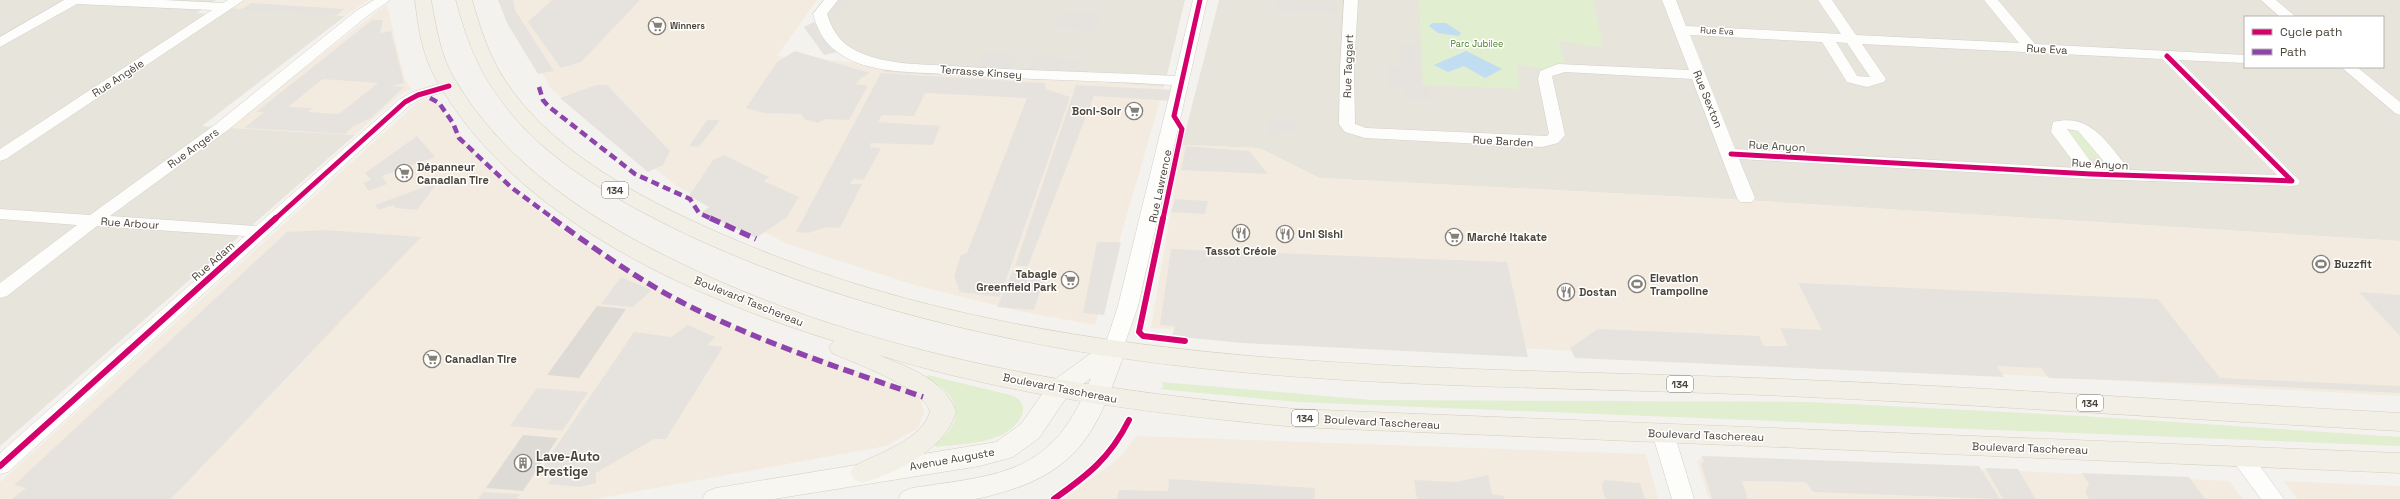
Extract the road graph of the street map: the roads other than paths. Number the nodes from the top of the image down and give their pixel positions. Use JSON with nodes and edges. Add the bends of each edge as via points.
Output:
{"nodes":[{"id":1,"x":74,"y":0,"type":"edge"},
{"id":2,"x":78,"y":0,"type":"edge"},
{"id":3,"x":383,"y":0,"type":"edge"},
{"id":4,"x":424,"y":0,"type":"edge"},
{"id":5,"x":464,"y":0,"type":"edge"},
{"id":6,"x":830,"y":0,"type":"edge"},
{"id":7,"x":1200,"y":0,"type":"edge"},
{"id":8,"x":1351,"y":0,"type":"edge"},
{"id":9,"x":1669,"y":0,"type":"edge"},
{"id":10,"x":1825,"y":0,"type":"edge"},
{"id":11,"x":1991,"y":0,"type":"edge"},
{"id":12,"x":2268,"y":0,"type":"edge"},
{"id":13,"x":231,"y":4,"type":"edge"},
{"id":14,"x":2288,"y":16,"type":"edge"},
{"id":15,"x":1681,"y":30,"type":"junction"},
{"id":16,"x":1826,"y":37,"type":"junction"},
{"id":17,"x":1850,"y":38,"type":"junction"},
{"id":18,"x":0,"y":43,"type":"edge"},
{"id":19,"x":2031,"y":48,"type":"junction"},
{"id":20,"x":2167,"y":56,"type":"junction"},
{"id":21,"x":2244,"y":59,"type":"edge"},
{"id":22,"x":2349,"y":68,"type":"edge"},
{"id":23,"x":1698,"y":75,"type":"junction"},
{"id":24,"x":1182,"y":81,"type":"junction"},
{"id":25,"x":449,"y":86,"type":"junction"},
{"id":26,"x":2400,"y":110,"type":"edge"},
{"id":27,"x":1352,"y":130,"type":"joint"},
{"id":28,"x":1731,"y":154,"type":"junction"},
{"id":29,"x":0,"y":156,"type":"edge"},
{"id":30,"x":2091,"y":174,"type":"junction"},
{"id":31,"x":2125,"y":175,"type":"junction"},
{"id":32,"x":1746,"y":198,"type":"dead end"},
{"id":33,"x":0,"y":214,"type":"edge"},
{"id":34,"x":94,"y":220,"type":"junction"},
{"id":35,"x":260,"y":232,"type":"junction"},
{"id":36,"x":0,"y":292,"type":"edge"},
{"id":37,"x":735,"y":297,"type":"junction"},
{"id":38,"x":1114,"y":349,"type":"junction"},
{"id":39,"x":1059,"y":389,"type":"junction"},
{"id":40,"x":1097,"y":396,"type":"junction"},
{"id":41,"x":2400,"y":422,"type":"edge"},
{"id":42,"x":1663,"y":433,"type":"junction"},
{"id":43,"x":2241,"y":457,"type":"junction"},
{"id":44,"x":2400,"y":463,"type":"edge"},
{"id":45,"x":0,"y":466,"type":"edge"},
{"id":46,"x":863,"y":474,"type":"junction"},
{"id":47,"x":716,"y":499,"type":"edge"},
{"id":48,"x":912,"y":499,"type":"edge"},
{"id":49,"x":1683,"y":499,"type":"edge"},
{"id":50,"x":2273,"y":499,"type":"edge"}],
"edges":[{"from":1,"to":18,"type":"street"},
{"from":2,"to":13,"type":"street"},
{"from":3,"to":34,"type":"street","name":"Rue Angers","via":[[361,14],[222,127]]},
{"from":4,"to":25,"type":"main road","name":"Boulevard Taschereau","number":"134","via":[[432,46]]},
{"from":5,"to":38,"type":"main road","number":"134","via":[[478,50],[491,74],[516,109],[565,156],[589,174],[630,198],[734,248],[862,292],[1015,330]]},
{"from":6,"to":24,"type":"street","name":"Terrasse Kinsey","via":[[820,14],[827,35],[854,55],[888,66],[1018,75]]},
{"from":7,"to":24,"type":"street","name":"Rue Lawrence"},
{"from":8,"to":27,"type":"street","name":"Rue Taggart","via":[[1346,124]]},
{"from":9,"to":15,"type":"street","name":"Rue Sexton"},
{"from":10,"to":17,"type":"street"},
{"from":11,"to":19,"type":"street"},
{"from":12,"to":14,"type":"street"},
{"from":13,"to":29,"type":"street","name":"Rue Angèle"},
{"from":15,"to":16,"type":"street","name":"Rue Eva"},
{"from":15,"to":23,"type":"street","name":"Rue Sexton"},
{"from":16,"to":17,"type":"street","name":"Rue Eva"},
{"from":16,"to":17,"type":"street","via":[[1852,79],[1877,81],[1879,79]]},
{"from":17,"to":19,"type":"street","name":"Rue Eva"},
{"from":19,"to":20,"type":"street","name":"Rue Eva"},
{"from":20,"to":21,"type":"street","name":"Rue Eva"},
{"from":20,"to":31,"type":"street","name":"Rue Anyon","via":[[2292,181]]},
{"from":22,"to":26,"type":"street"},
{"from":23,"to":27,"type":"street","name":"Rue Barden","via":[[1565,68],[1550,71],[1545,74],[1545,79],[1557,135],[1552,140],[1542,142],[1365,133]]},
{"from":23,"to":28,"type":"street","name":"Rue Sexton"},
{"from":24,"to":38,"type":"street","name":"Rue Lawrence","via":[[1128,306]]},
{"from":25,"to":35,"type":"street","name":"Rue Adam","via":[[408,100]]},
{"from":25,"to":37,"type":"main road","name":"Boulevard Taschereau","number":"134","via":[[470,118],[494,145],[530,180],[562,204],[634,249]]},
{"from":28,"to":30,"type":"street","name":"Rue Anyon"},
{"from":28,"to":32,"type":"street","name":"Rue Sexton"},
{"from":30,"to":31,"type":"street","name":"Rue Anyon"},
{"from":30,"to":31,"type":"street","name":"Rue Anyon","via":[[2059,132],[2059,125],[2071,124],[2084,128]]},
{"from":33,"to":34,"type":"street","name":"Rue Arbour"},
{"from":34,"to":35,"type":"street","name":"Rue Arbour"},
{"from":34,"to":36,"type":"street","name":"Rue Angers"},
{"from":35,"to":45,"type":"street","name":"Rue Adam"},
{"from":37,"to":39,"type":"main road","name":"Boulevard Taschereau","number":"134","via":[[810,326],[896,352]]},
{"from":37,"to":46,"type":"main road","via":[[921,385],[938,400],[942,417],[932,433],[916,445]]},
{"from":38,"to":39,"type":"main road","name":"Avenue Auguste"},
{"from":38,"to":40,"type":"main road"},
{"from":38,"to":41,"type":"main road","number":"134","via":[[1197,360],[1333,371],[1973,396]]},
{"from":39,"to":40,"type":"main road","name":"Boulevard Taschereau","number":"134"},
{"from":39,"to":46,"type":"main road","name":"Avenue Auguste","via":[[1030,431],[1004,450]]},
{"from":40,"to":42,"type":"main road","name":"Boulevard Taschereau","number":"134","via":[[1165,406],[1296,418]]},
{"from":40,"to":48,"type":"main road","via":[[1075,436],[1063,450],[1041,466],[999,483]]},
{"from":42,"to":43,"type":"main road","name":"Boulevard Taschereau","number":"134"},
{"from":42,"to":49,"type":"street"},
{"from":43,"to":44,"type":"main road","name":"Boulevard Taschereau","number":"134"},
{"from":43,"to":50,"type":"street"},
{"from":46,"to":47,"type":"main road","name":"Avenue Auguste"}]}
